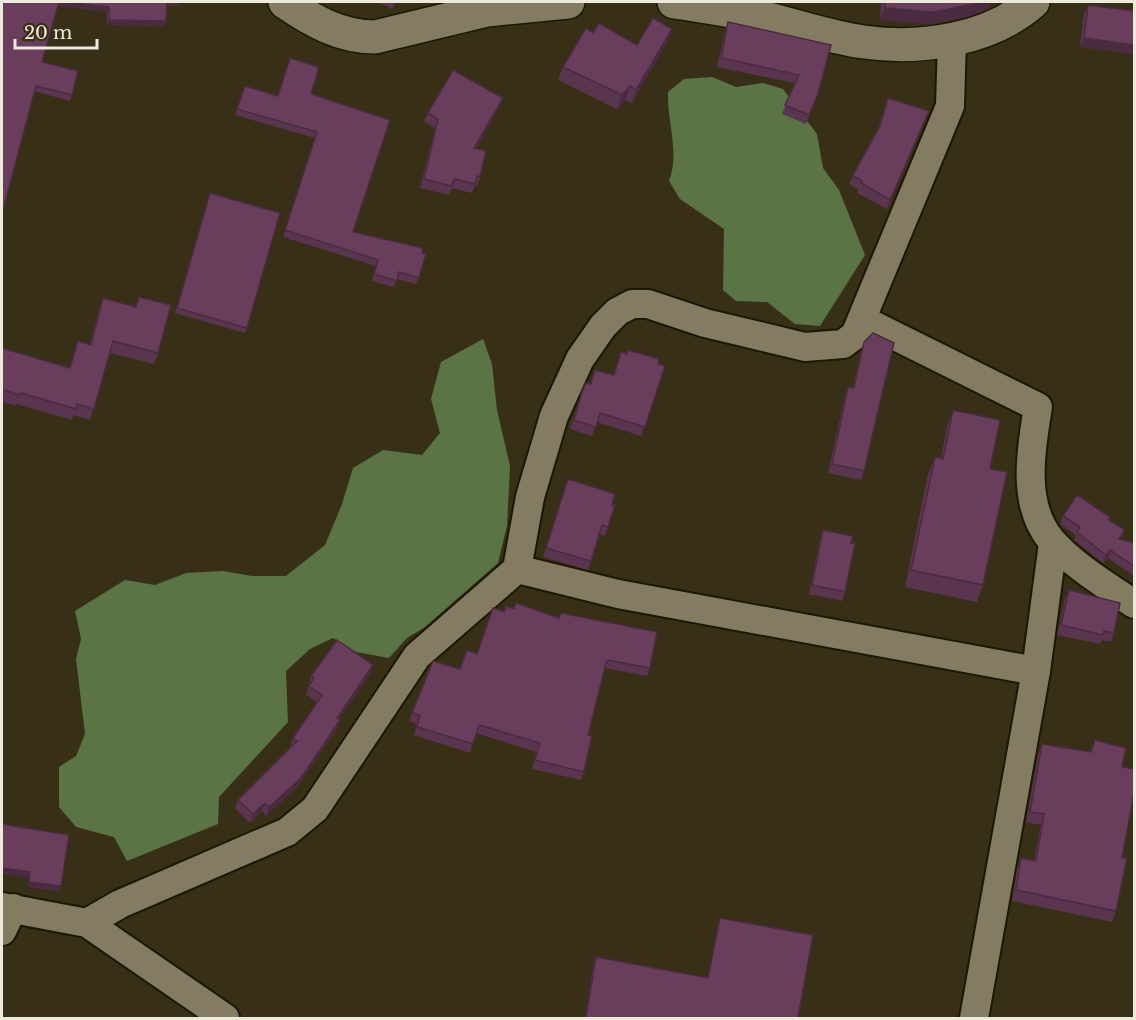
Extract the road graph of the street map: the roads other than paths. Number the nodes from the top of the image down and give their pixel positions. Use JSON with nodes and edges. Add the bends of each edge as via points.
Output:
{"nodes":[{"id":1,"x":285,"y":2,"type":"edge"},
{"id":2,"x":568,"y":2,"type":"edge"},
{"id":3,"x":674,"y":2,"type":"edge"},
{"id":4,"x":1034,"y":2,"type":"edge"},
{"id":5,"x":952,"y":40,"type":"junction"},
{"id":6,"x":863,"y":320,"type":"junction"},
{"id":7,"x":1053,"y":543,"type":"junction"},
{"id":8,"x":517,"y":569,"type":"junction"},
{"id":9,"x":1134,"y":604,"type":"edge"},
{"id":10,"x":1036,"y":670,"type":"junction"},
{"id":11,"x":5,"y":915,"type":"edge"},
{"id":12,"x":87,"y":923,"type":"junction"},
{"id":13,"x":225,"y":1018,"type":"edge"},
{"id":14,"x":974,"y":1018,"type":"edge"}],
"edges":[{"from":1,"to":2,"type":"street","via":[[330,29],[375,37],[487,10]]},
{"from":3,"to":5,"type":"street","via":[[754,15],[865,42]]},
{"from":4,"to":5,"type":"street","via":[[998,26]]},
{"from":5,"to":6,"type":"street","via":[[950,106]]},
{"from":6,"to":7,"type":"street","via":[[1038,407],[1030,464],[1032,489],[1039,517]]},
{"from":6,"to":8,"type":"street","via":[[855,335],[843,344],[805,347],[715,326],[648,304],[632,304],[617,312],[580,359],[554,416],[530,497]]},
{"from":7,"to":9,"type":"street"},
{"from":7,"to":10,"type":"street"},
{"from":8,"to":10,"type":"street","via":[[618,594]]},
{"from":8,"to":12,"type":"street","via":[[417,656],[315,809],[287,832],[120,904]]},
{"from":10,"to":14,"type":"street"},
{"from":11,"to":12,"type":"street"},
{"from":12,"to":13,"type":"street"}]}
